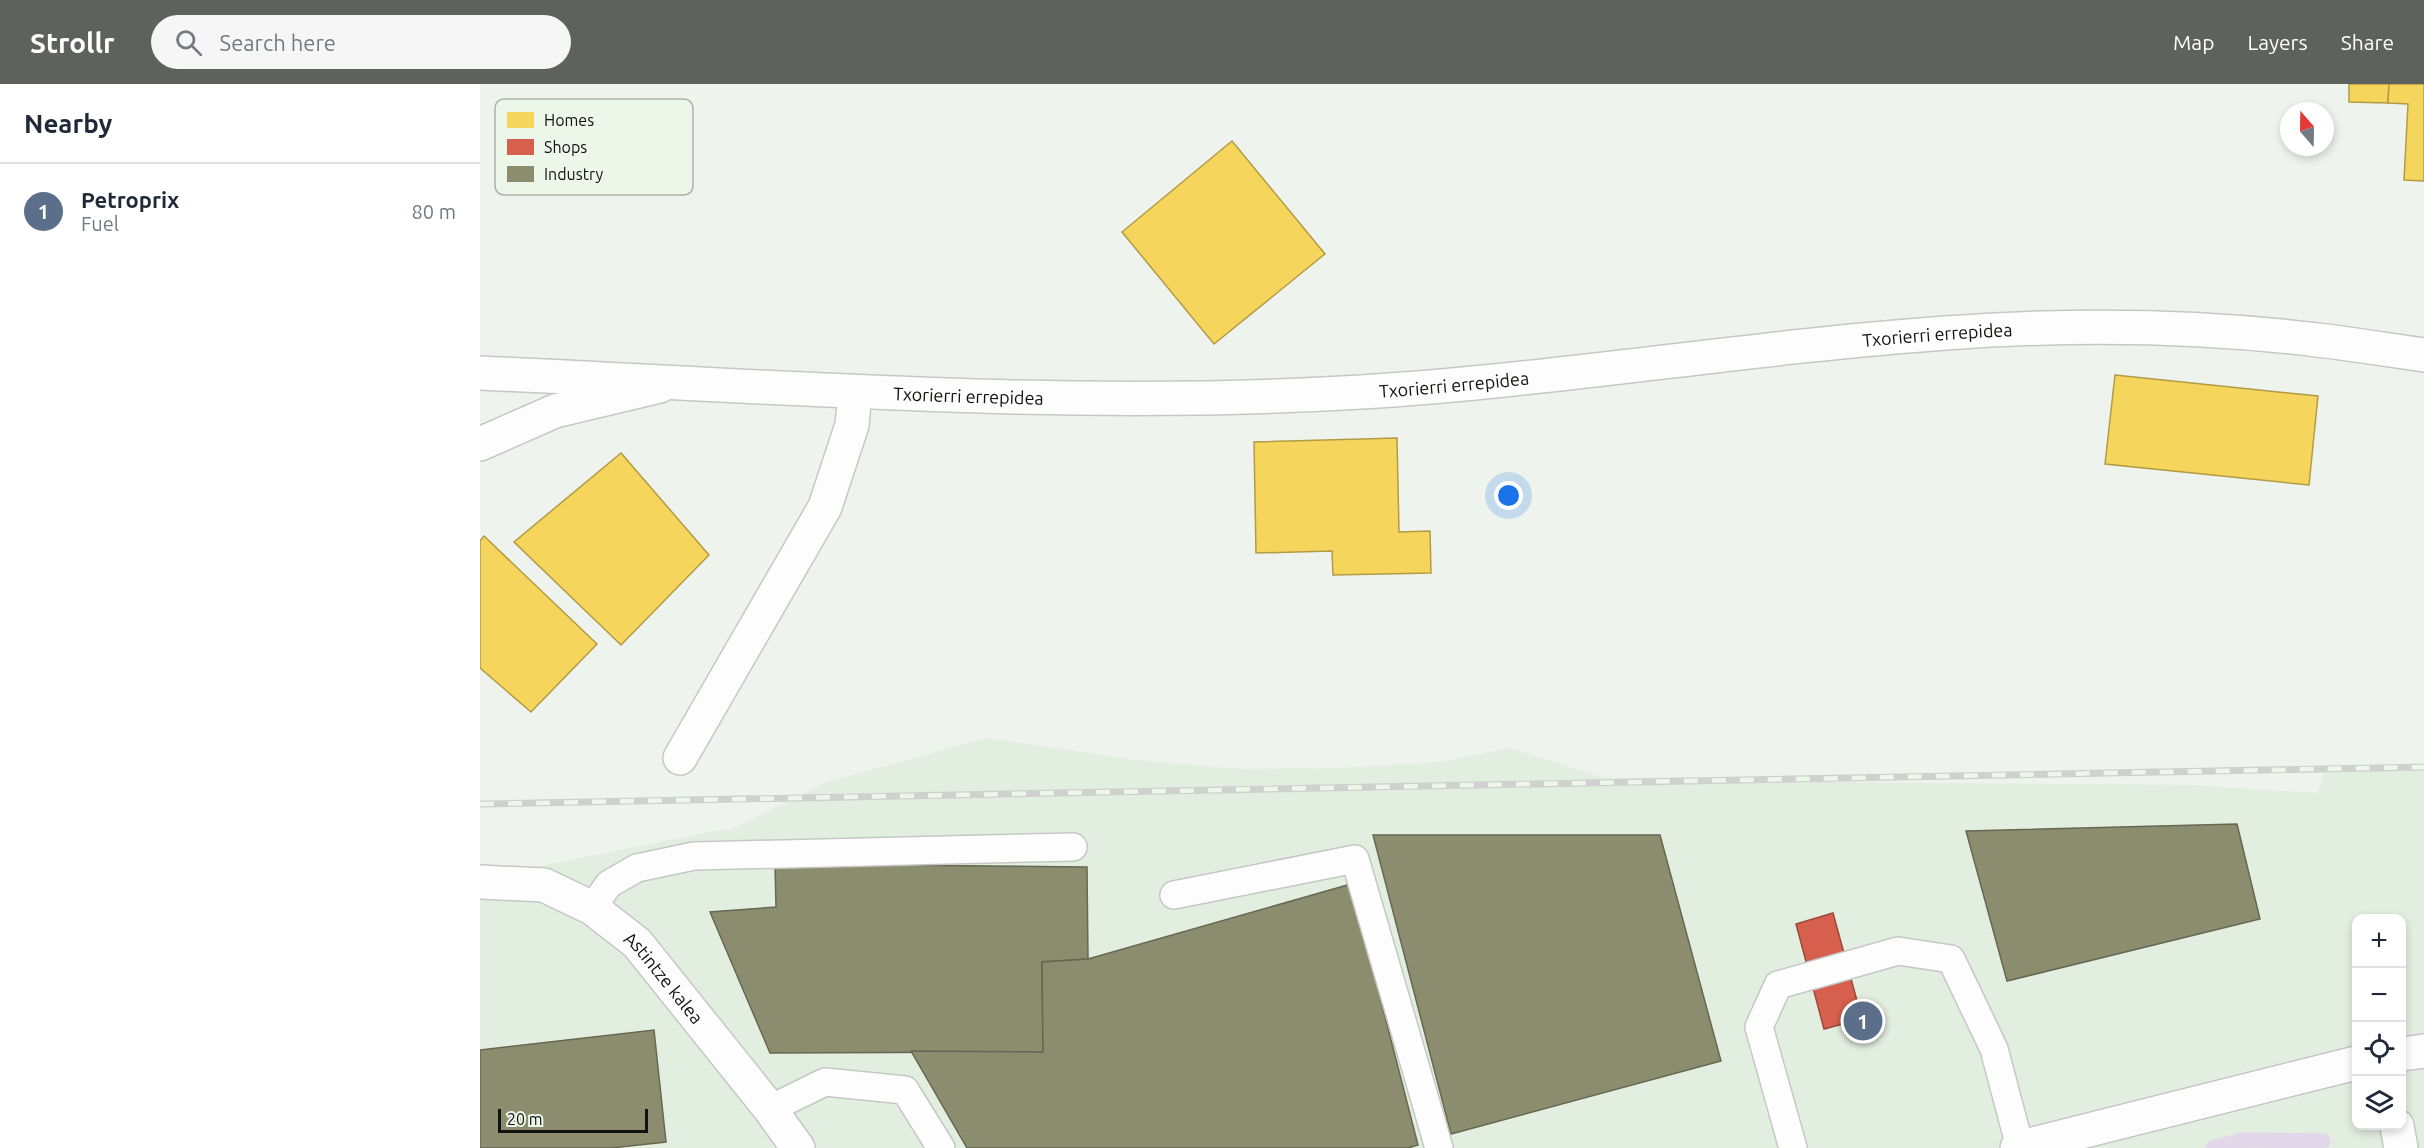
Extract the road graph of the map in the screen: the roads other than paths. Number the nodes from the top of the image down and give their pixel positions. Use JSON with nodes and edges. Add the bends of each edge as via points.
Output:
{"nodes":[{"id":1,"x":2424,"y":355,"type":"edge"},
{"id":2,"x":480,"y":373,"type":"edge"},
{"id":3,"x":675,"y":382,"type":"junction"},
{"id":4,"x":855,"y":392,"type":"junction"},
{"id":5,"x":480,"y":444,"type":"edge"},
{"id":6,"x":680,"y":758,"type":"dead end"},
{"id":7,"x":1073,"y":847,"type":"dead end"},
{"id":8,"x":480,"y":882,"type":"edge"},
{"id":9,"x":1174,"y":895,"type":"dead end"},
{"id":10,"x":592,"y":908,"type":"junction"},
{"id":11,"x":2424,"y":1051,"type":"edge"},
{"id":12,"x":2406,"y":1053,"type":"edge"},
{"id":13,"x":2352,"y":1064,"type":"edge"},
{"id":14,"x":770,"y":1109,"type":"junction"},
{"id":15,"x":2398,"y":1130,"type":"edge"},
{"id":16,"x":798,"y":1148,"type":"edge"},
{"id":17,"x":941,"y":1148,"type":"edge"},
{"id":18,"x":1439,"y":1148,"type":"edge"},
{"id":19,"x":1793,"y":1148,"type":"edge"},
{"id":20,"x":2018,"y":1148,"type":"edge"},
{"id":21,"x":2401,"y":1148,"type":"edge"}],
"edges":[{"from":1,"to":4,"type":"street","name":"Txorierri errepidea","via":[[2208,330],[2092,327],[1948,332],[1346,393],[1220,399]]},
{"from":2,"to":3,"type":"street","name":"Txorierri errepidea"},
{"from":3,"to":4,"type":"street","name":"Txorierri errepidea"},
{"from":3,"to":5,"type":"street","via":[[555,411]]},
{"from":4,"to":6,"type":"street","via":[[852,425],[825,507]]},
{"from":7,"to":10,"type":"lane","via":[[694,856],[637,868],[609,884]]},
{"from":8,"to":10,"type":"street","name":"Astintze kalea","via":[[544,885]]},
{"from":9,"to":18,"type":"lane","via":[[1355,859]]},
{"from":10,"to":14,"type":"street","name":"Astintze kalea","via":[[637,943]]},
{"from":11,"to":12,"type":"street"},
{"from":13,"to":20,"type":"street"},
{"from":14,"to":16,"type":"street","name":"Astintze kalea"},
{"from":14,"to":17,"type":"lane","via":[[825,1082],[905,1090]]},
{"from":15,"to":21,"type":"street"},
{"from":19,"to":20,"type":"lane","via":[[1759,1028],[1778,985],[1898,951],[1951,959],[1994,1049]]}]}
